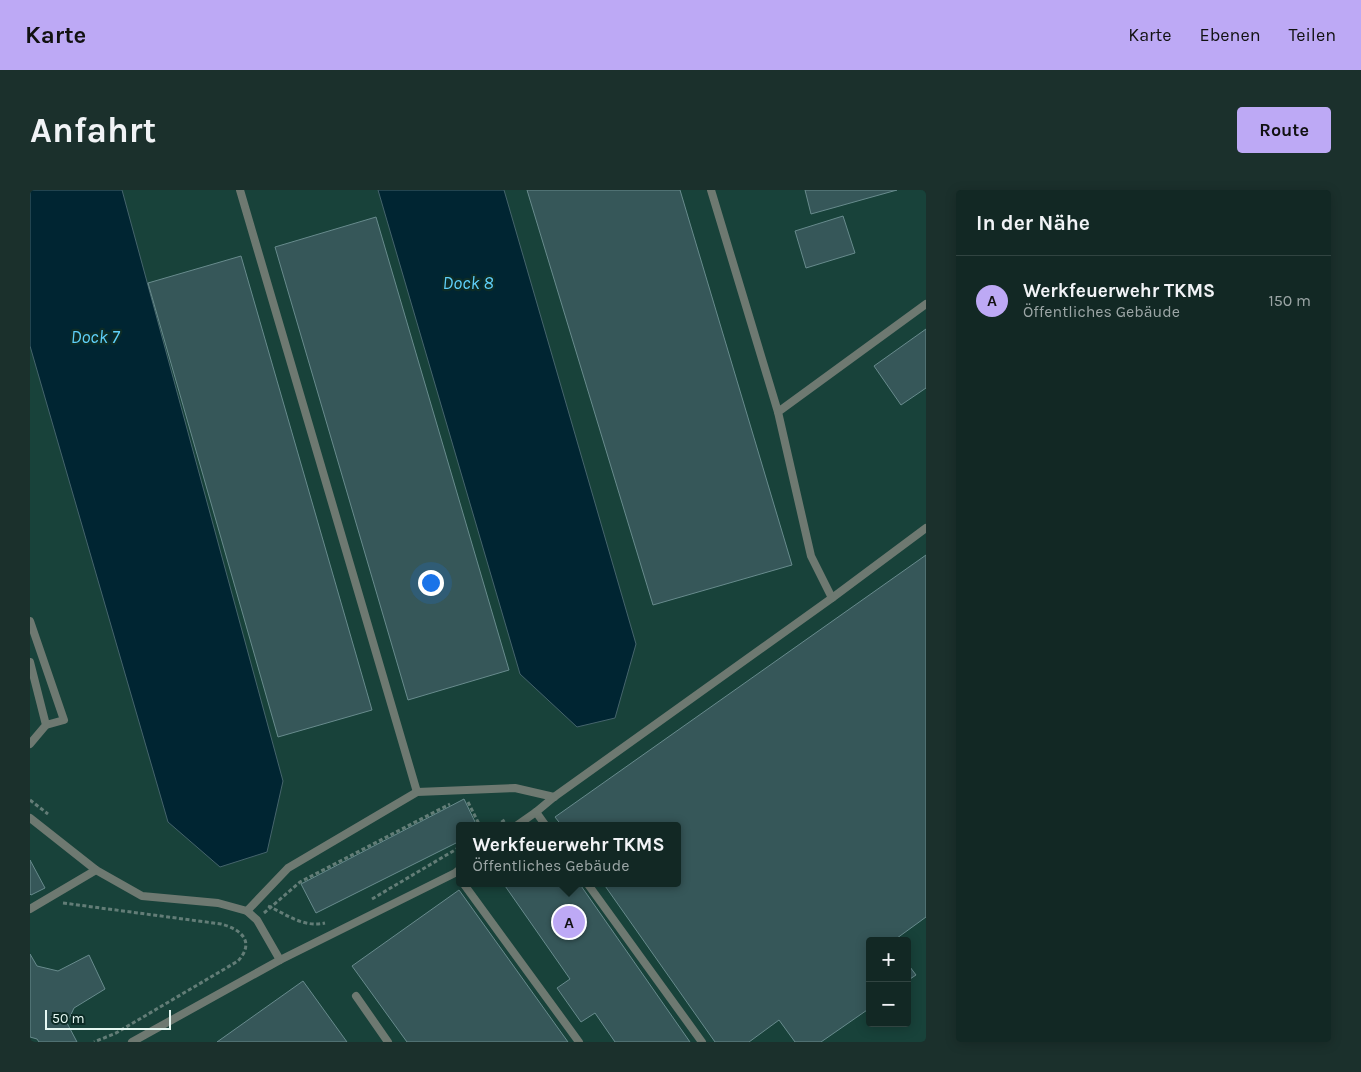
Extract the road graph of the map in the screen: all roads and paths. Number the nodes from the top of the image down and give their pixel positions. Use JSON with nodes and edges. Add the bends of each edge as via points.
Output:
{"nodes":[{"id":1,"x":240,"y":190,"type":"edge"},
{"id":2,"x":711,"y":190,"type":"edge"},
{"id":3,"x":926,"y":304,"type":"edge"},
{"id":4,"x":778,"y":412,"type":"junction"},
{"id":5,"x":926,"y":528,"type":"edge"},
{"id":6,"x":832,"y":598,"type":"junction"},
{"id":7,"x":30,"y":621,"type":"edge"},
{"id":8,"x":30,"y":662,"type":"edge"},
{"id":9,"x":46,"y":725,"type":"junction"},
{"id":10,"x":30,"y":744,"type":"edge"},
{"id":11,"x":417,"y":792,"type":"junction"},
{"id":12,"x":464,"y":796,"type":"dead end"},
{"id":13,"x":554,"y":797,"type":"junction"},
{"id":14,"x":30,"y":800,"type":"edge"},
{"id":15,"x":456,"y":800,"type":"dead end"},
{"id":16,"x":536,"y":812,"type":"junction"},
{"id":17,"x":30,"y":818,"type":"edge"},
{"id":18,"x":53,"y":819,"type":"dead end"},
{"id":19,"x":478,"y":822,"type":"edge"},
{"id":20,"x":522,"y":822,"type":"edge"},
{"id":21,"x":543,"y":822,"type":"edge"},
{"id":22,"x":456,"y":849,"type":"edge"},
{"id":23,"x":96,"y":870,"type":"junction"},
{"id":24,"x":456,"y":875,"type":"edge"},
{"id":25,"x":466,"y":887,"type":"edge"},
{"id":26,"x":590,"y":887,"type":"edge"},
{"id":27,"x":56,"y":895,"type":"junction"},
{"id":28,"x":257,"y":901,"type":"junction"},
{"id":29,"x":369,"y":901,"type":"dead end"},
{"id":30,"x":270,"y":907,"type":"junction"},
{"id":31,"x":30,"y":910,"type":"edge"},
{"id":32,"x":247,"y":911,"type":"junction"},
{"id":33,"x":257,"y":920,"type":"junction"},
{"id":34,"x":329,"y":922,"type":"dead end"},
{"id":35,"x":242,"y":935,"type":"junction"},
{"id":36,"x":280,"y":960,"type":"junction"},
{"id":37,"x":356,"y":996,"type":"dead end"},
{"id":38,"x":116,"y":1032,"type":"junction"},
{"id":39,"x":146,"y":1035,"type":"junction"},
{"id":40,"x":118,"y":1037,"type":"dead end"},
{"id":41,"x":94,"y":1042,"type":"edge"},
{"id":42,"x":132,"y":1042,"type":"edge"},
{"id":43,"x":151,"y":1042,"type":"edge"},
{"id":44,"x":388,"y":1042,"type":"edge"},
{"id":45,"x":579,"y":1042,"type":"edge"},
{"id":46,"x":702,"y":1042,"type":"edge"}],
"edges":[{"from":1,"to":11,"type":"lane"},
{"from":2,"to":4,"type":"lane"},
{"from":3,"to":4,"type":"lane"},
{"from":4,"to":6,"type":"lane","via":[[811,556]]},
{"from":5,"to":6,"type":"lane"},
{"from":6,"to":13,"type":"lane"},
{"from":7,"to":9,"type":"lane","via":[[64,720]]},
{"from":8,"to":9,"type":"lane"},
{"from":9,"to":10,"type":"lane"},
{"from":11,"to":13,"type":"lane","via":[[515,788]]},
{"from":11,"to":28,"type":"lane","via":[[288,868]]},
{"from":12,"to":19,"type":"path"},
{"from":13,"to":16,"type":"lane"},
{"from":14,"to":18,"type":"path"},
{"from":15,"to":30,"type":"path","via":[[300,882]]},
{"from":16,"to":20,"type":"lane"},
{"from":16,"to":21,"type":"lane"},
{"from":17,"to":23,"type":"lane"},
{"from":22,"to":29,"type":"path"},
{"from":23,"to":27,"type":"lane"},
{"from":23,"to":32,"type":"lane","via":[[142,896],[218,903]]},
{"from":24,"to":36,"type":"lane"},
{"from":25,"to":45,"type":"lane"},
{"from":26,"to":46,"type":"lane"},
{"from":27,"to":31,"type":"lane"},
{"from":27,"to":35,"type":"path","via":[[60,903],[221,924],[235,928]]},
{"from":28,"to":30,"type":"path"},
{"from":28,"to":32,"type":"lane"},
{"from":30,"to":33,"type":"path"},
{"from":30,"to":34,"type":"path","via":[[298,921],[314,925]]},
{"from":32,"to":33,"type":"lane"},
{"from":33,"to":35,"type":"path"},
{"from":33,"to":36,"type":"lane"},
{"from":35,"to":38,"type":"path","via":[[246,944],[238,961]]},
{"from":36,"to":39,"type":"lane"},
{"from":37,"to":44,"type":"lane"},
{"from":38,"to":40,"type":"path"},
{"from":38,"to":41,"type":"path"},
{"from":39,"to":42,"type":"lane"},
{"from":39,"to":43,"type":"lane"}]}
